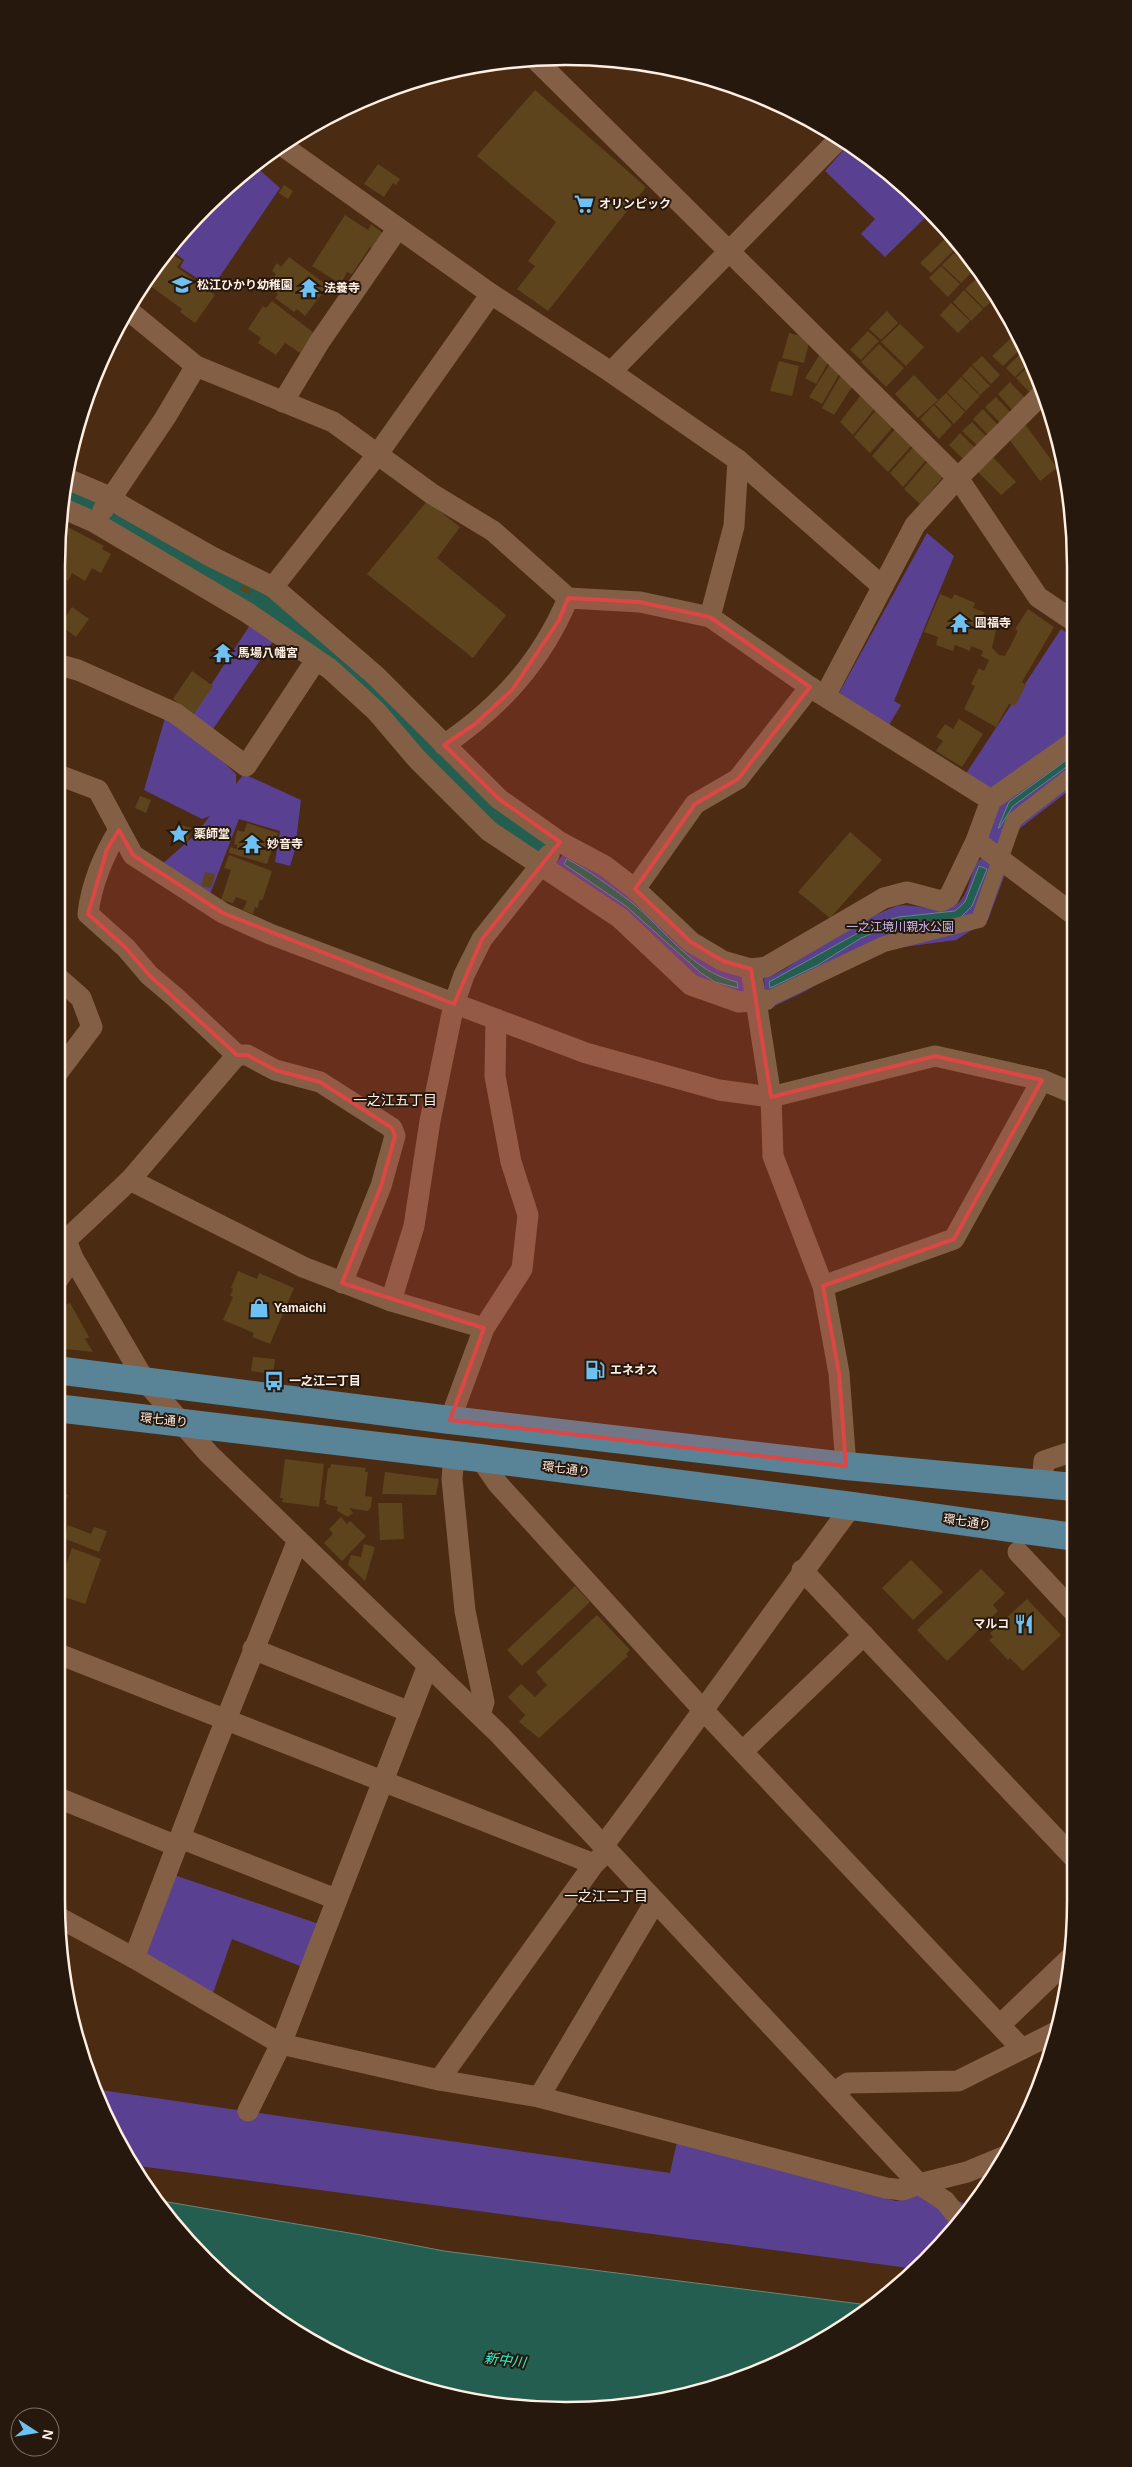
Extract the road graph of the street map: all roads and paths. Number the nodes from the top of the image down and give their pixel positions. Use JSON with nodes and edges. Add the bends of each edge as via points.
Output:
{"nodes":[{"id":1,"x":542,"y":66,"type":"edge"},
{"id":2,"x":835,"y":143,"type":"edge"},
{"id":3,"x":288,"y":149,"type":"edge"},
{"id":4,"x":398,"y":228,"type":"junction"},
{"id":5,"x":730,"y":251,"type":"junction"},
{"id":6,"x":491,"y":294,"type":"junction"},
{"id":7,"x":133,"y":314,"type":"edge"},
{"id":8,"x":196,"y":366,"type":"junction"},
{"id":9,"x":611,"y":372,"type":"junction"},
{"id":10,"x":1038,"y":398,"type":"edge"},
{"id":11,"x":283,"y":402,"type":"junction"},
{"id":12,"x":376,"y":455,"type":"junction"},
{"id":13,"x":738,"y":460,"type":"junction"},
{"id":14,"x":958,"y":478,"type":"junction"},
{"id":15,"x":72,"y":484,"type":"edge"},
{"id":16,"x":68,"y":509,"type":"edge"},
{"id":17,"x":102,"y":512,"type":"junction"},
{"id":18,"x":882,"y":586,"type":"junction"},
{"id":19,"x":273,"y":587,"type":"junction"},
{"id":20,"x":568,"y":598,"type":"junction"},
{"id":21,"x":710,"y":616,"type":"junction"},
{"id":22,"x":1067,"y":617,"type":"edge"},
{"id":23,"x":316,"y":660,"type":"junction"},
{"id":24,"x":65,"y":666,"type":"edge"},
{"id":25,"x":817,"y":691,"type":"junction"},
{"id":26,"x":444,"y":745,"type":"junction"},
{"id":27,"x":1067,"y":746,"type":"edge"},
{"id":28,"x":65,"y":777,"type":"edge"},
{"id":29,"x":1067,"y":779,"type":"edge"},
{"id":30,"x":991,"y":800,"type":"junction"},
{"id":31,"x":119,"y":830,"type":"junction"},
{"id":32,"x":560,"y":842,"type":"junction"},
{"id":33,"x":988,"y":850,"type":"junction"},
{"id":34,"x":540,"y":866,"type":"junction"},
{"id":35,"x":635,"y":889,"type":"junction"},
{"id":36,"x":1067,"y":909,"type":"edge"},
{"id":37,"x":65,"y":984,"type":"edge"},
{"id":38,"x":756,"y":990,"type":"junction"},
{"id":39,"x":454,"y":1004,"type":"junction"},
{"id":40,"x":496,"y":1019,"type":"junction"},
{"id":41,"x":237,"y":1055,"type":"junction"},
{"id":42,"x":65,"y":1063,"type":"edge"},
{"id":43,"x":1042,"y":1080,"type":"junction"},
{"id":44,"x":1067,"y":1090,"type":"edge"},
{"id":45,"x":771,"y":1097,"type":"junction"},
{"id":46,"x":130,"y":1180,"type":"junction"},
{"id":47,"x":65,"y":1243,"type":"edge"},
{"id":48,"x":342,"y":1283,"type":"junction"},
{"id":49,"x":822,"y":1286,"type":"junction"},
{"id":50,"x":391,"y":1301,"type":"junction"},
{"id":51,"x":484,"y":1328,"type":"junction"},
{"id":52,"x":65,"y":1371,"type":"edge"},
{"id":53,"x":145,"y":1381,"type":"junction"},
{"id":54,"x":65,"y":1409,"type":"edge"},
{"id":55,"x":450,"y":1420,"type":"junction"},
{"id":56,"x":179,"y":1422,"type":"junction"},
{"id":57,"x":1067,"y":1453,"type":"edge"},
{"id":58,"x":467,"y":1456,"type":"junction"},
{"id":59,"x":846,"y":1466,"type":"junction"},
{"id":60,"x":1042,"y":1484,"type":"junction"},
{"id":61,"x":1067,"y":1486,"type":"edge"},
{"id":62,"x":852,"y":1506,"type":"junction"},
{"id":63,"x":1067,"y":1536,"type":"edge"},
{"id":64,"x":298,"y":1540,"type":"junction"},
{"id":65,"x":1018,"y":1552,"type":"dead end"},
{"id":66,"x":802,"y":1570,"type":"junction"},
{"id":67,"x":1067,"y":1604,"type":"edge"},
{"id":68,"x":864,"y":1635,"type":"junction"},
{"id":69,"x":253,"y":1649,"type":"junction"},
{"id":70,"x":65,"y":1657,"type":"edge"},
{"id":71,"x":428,"y":1665,"type":"junction"},
{"id":72,"x":704,"y":1711,"type":"junction"},
{"id":73,"x":410,"y":1712,"type":"junction"},
{"id":74,"x":480,"y":1715,"type":"junction"},
{"id":75,"x":226,"y":1719,"type":"junction"},
{"id":76,"x":742,"y":1751,"type":"junction"},
{"id":77,"x":382,"y":1781,"type":"junction"},
{"id":78,"x":65,"y":1800,"type":"edge"},
{"id":79,"x":179,"y":1842,"type":"junction"},
{"id":80,"x":1067,"y":1850,"type":"edge"},
{"id":81,"x":601,"y":1853,"type":"junction"},
{"id":82,"x":336,"y":1899,"type":"junction"},
{"id":83,"x":655,"y":1902,"type":"junction"},
{"id":84,"x":66,"y":1922,"type":"edge"},
{"id":85,"x":134,"y":1958,"type":"junction"},
{"id":86,"x":1063,"y":1965,"type":"edge"},
{"id":87,"x":1000,"y":2025,"type":"junction"},
{"id":88,"x":1048,"y":2036,"type":"edge"},
{"id":89,"x":281,"y":2044,"type":"junction"},
{"id":90,"x":1022,"y":2049,"type":"junction"},
{"id":91,"x":439,"y":2080,"type":"junction"},
{"id":92,"x":835,"y":2092,"type":"junction"},
{"id":93,"x":540,"y":2097,"type":"junction"},
{"id":94,"x":248,"y":2111,"type":"dead end"},
{"id":95,"x":995,"y":2161,"type":"edge"},
{"id":96,"x":919,"y":2184,"type":"junction"},
{"id":97,"x":956,"y":2215,"type":"edge"}],
"edges":[{"from":1,"to":5,"type":"street"},
{"from":2,"to":5,"type":"street"},
{"from":3,"to":4,"type":"street"},
{"from":4,"to":6,"type":"street"},
{"from":4,"to":11,"type":"street","via":[[320,341]]},
{"from":5,"to":9,"type":"street"},
{"from":5,"to":14,"type":"street"},
{"from":6,"to":9,"type":"street"},
{"from":6,"to":12,"type":"street"},
{"from":7,"to":8,"type":"street"},
{"from":8,"to":11,"type":"street"},
{"from":8,"to":17,"type":"street"},
{"from":9,"to":13,"type":"street"},
{"from":10,"to":14,"type":"street"},
{"from":11,"to":12,"type":"street","via":[[333,422]]},
{"from":12,"to":19,"type":"street"},
{"from":12,"to":20,"type":"street","via":[[493,531]]},
{"from":13,"to":18,"type":"street"},
{"from":13,"to":21,"type":"street","via":[[734,526]]},
{"from":14,"to":18,"type":"street","via":[[915,525]]},
{"from":14,"to":22,"type":"street","via":[[1038,597]]},
{"from":15,"to":17,"type":"street"},
{"from":16,"to":17,"type":"street"},
{"from":17,"to":19,"type":"street","via":[[122,506],[212,558]]},
{"from":17,"to":23,"type":"street"},
{"from":18,"to":25,"type":"street"},
{"from":19,"to":26,"type":"street","via":[[376,676]]},
{"from":20,"to":21,"type":"street","via":[[640,602]]},
{"from":20,"to":26,"type":"street","via":[[559,620],[512,690],[475,724]]},
{"from":21,"to":25,"type":"street"},
{"from":23,"to":24,"type":"street","via":[[246,766],[175,714]]},
{"from":23,"to":34,"type":"street","via":[[376,711],[417,759],[489,832]]},
{"from":25,"to":30,"type":"street"},
{"from":25,"to":35,"type":"street","via":[[738,779],[694,804]]},
{"from":26,"to":32,"type":"street","via":[[499,799]]},
{"from":27,"to":30,"type":"street"},
{"from":28,"to":31,"type":"street","via":[[98,790]]},
{"from":29,"to":33,"type":"street","via":[[1014,820]]},
{"from":30,"to":33,"type":"street"},
{"from":31,"to":39,"type":"street","via":[[133,855],[223,912],[270,934]]},
{"from":31,"to":41,"type":"street","via":[[107,849],[88,914],[126,948],[148,975]]},
{"from":32,"to":34,"type":"street"},
{"from":32,"to":35,"type":"street","via":[[605,866]]},
{"from":33,"to":36,"type":"street"},
{"from":33,"to":38,"type":"street","via":[[949,897],[941,902],[906,892],[884,898],[766,967]]},
{"from":33,"to":38,"type":"street","via":[[979,920],[884,944]]},
{"from":34,"to":38,"type":"street","via":[[620,918],[691,985],[739,1002]]},
{"from":34,"to":39,"type":"street","via":[[482,939]]},
{"from":35,"to":38,"type":"street","via":[[691,942],[723,961]]},
{"from":37,"to":42,"type":"street","via":[[82,998],[92,1027]]},
{"from":38,"to":45,"type":"street"},
{"from":39,"to":40,"type":"street"},
{"from":39,"to":50,"type":"street","via":[[430,1121],[414,1226]]},
{"from":40,"to":45,"type":"street","via":[[605,1058],[719,1090]]},
{"from":40,"to":51,"type":"street","via":[[495,1076],[511,1162],[528,1215],[522,1269]]},
{"from":41,"to":46,"type":"street"},
{"from":41,"to":48,"type":"street","via":[[247,1055],[275,1070],[320,1082],[392,1128],[395,1136],[381,1186]]},
{"from":43,"to":44,"type":"street"},
{"from":43,"to":45,"type":"street","via":[[935,1056]]},
{"from":43,"to":49,"type":"street","via":[[954,1239]]},
{"from":45,"to":49,"type":"street","via":[[773,1156]]},
{"from":46,"to":47,"type":"street"},
{"from":46,"to":48,"type":"street","via":[[303,1268]]},
{"from":47,"to":53,"type":"street"},
{"from":48,"to":50,"type":"street"},
{"from":49,"to":59,"type":"street","via":[[839,1373]]},
{"from":50,"to":51,"type":"street"},
{"from":51,"to":55,"type":"street"},
{"from":52,"to":53,"type":"main road"},
{"from":53,"to":55,"type":"main road"},
{"from":53,"to":56,"type":"street"},
{"from":54,"to":56,"type":"main road","name":"環七通り"},
{"from":55,"to":59,"type":"main road"},
{"from":56,"to":58,"type":"main road","name":"環七通り"},
{"from":56,"to":64,"type":"street"},
{"from":57,"to":60,"type":"street","via":[[1044,1461]]},
{"from":58,"to":62,"type":"main road","name":"環七通り"},
{"from":58,"to":72,"type":"street","via":[[498,1484]]},
{"from":58,"to":74,"type":"street","via":[[452,1479],[465,1611],[484,1702]]},
{"from":59,"to":60,"type":"main road"},
{"from":60,"to":61,"type":"main road"},
{"from":62,"to":63,"type":"main road","name":"環七通り"},
{"from":62,"to":66,"type":"street"},
{"from":64,"to":69,"type":"street"},
{"from":64,"to":71,"type":"street"},
{"from":65,"to":67,"type":"street"},
{"from":66,"to":68,"type":"street"},
{"from":66,"to":72,"type":"street"},
{"from":68,"to":76,"type":"street"},
{"from":68,"to":80,"type":"street"},
{"from":69,"to":73,"type":"street"},
{"from":69,"to":75,"type":"street"},
{"from":70,"to":75,"type":"street"},
{"from":71,"to":73,"type":"street"},
{"from":71,"to":74,"type":"street"},
{"from":72,"to":76,"type":"street"},
{"from":72,"to":81,"type":"street"},
{"from":73,"to":77,"type":"street"},
{"from":74,"to":81,"type":"street"},
{"from":75,"to":77,"type":"street"},
{"from":75,"to":79,"type":"street"},
{"from":76,"to":87,"type":"street"},
{"from":77,"to":81,"type":"street"},
{"from":77,"to":82,"type":"street"},
{"from":78,"to":79,"type":"street"},
{"from":79,"to":82,"type":"street"},
{"from":79,"to":85,"type":"street"},
{"from":81,"to":83,"type":"street"},
{"from":81,"to":91,"type":"street"},
{"from":82,"to":89,"type":"street"},
{"from":83,"to":92,"type":"street"},
{"from":83,"to":93,"type":"street"},
{"from":84,"to":85,"type":"street"},
{"from":85,"to":89,"type":"street"},
{"from":86,"to":87,"type":"street"},
{"from":87,"to":90,"type":"street"},
{"from":88,"to":90,"type":"street"},
{"from":89,"to":91,"type":"street"},
{"from":89,"to":94,"type":"street"},
{"from":90,"to":92,"type":"street","via":[[958,2080],[848,2083]]},
{"from":91,"to":93,"type":"street"},
{"from":92,"to":96,"type":"street"},
{"from":93,"to":96,"type":"street","via":[[886,2188],[903,2190]]},
{"from":95,"to":96,"type":"street","via":[[967,2172]]},
{"from":96,"to":97,"type":"street","via":[[945,2201]]}]}
